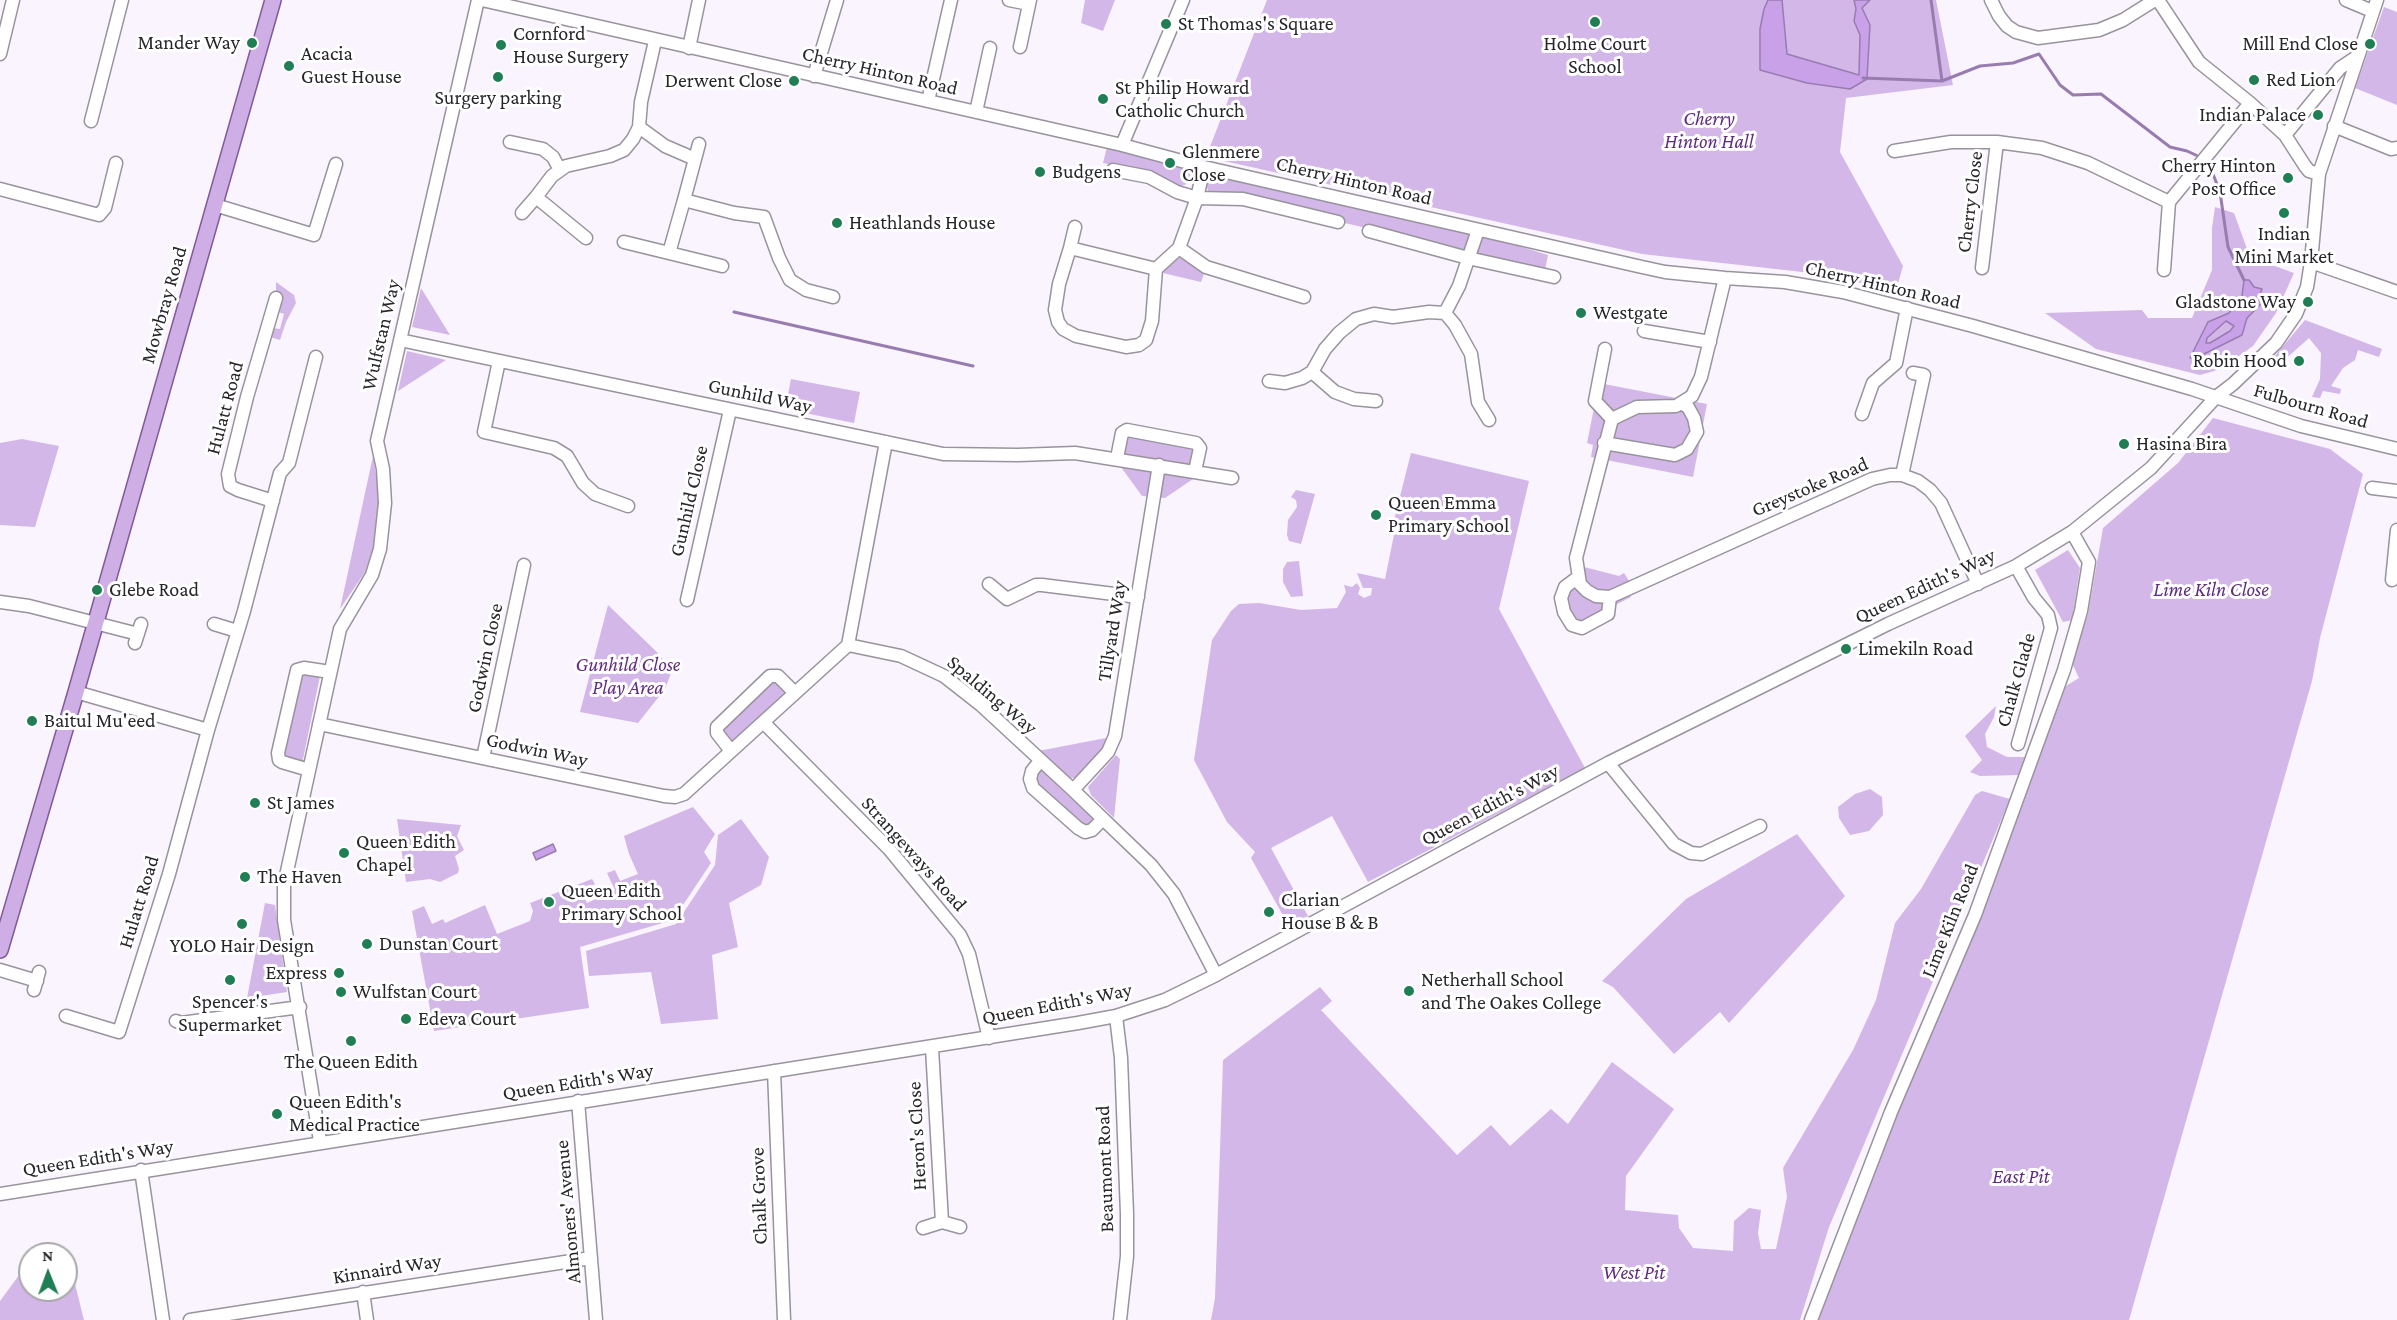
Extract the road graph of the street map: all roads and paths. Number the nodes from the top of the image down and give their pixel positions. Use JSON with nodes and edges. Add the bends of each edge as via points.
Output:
{"nodes":[{"id":1,"x":13,"y":0,"type":"edge"},
{"id":2,"x":122,"y":0,"type":"edge"},
{"id":3,"x":273,"y":0,"type":"edge"},
{"id":4,"x":480,"y":0,"type":"edge"},
{"id":5,"x":699,"y":0,"type":"edge"},
{"id":6,"x":837,"y":0,"type":"edge"},
{"id":7,"x":951,"y":0,"type":"edge"},
{"id":8,"x":1009,"y":0,"type":"edge"},
{"id":9,"x":1183,"y":0,"type":"edge"},
{"id":10,"x":1991,"y":0,"type":"edge"},
{"id":11,"x":2157,"y":0,"type":"edge"},
{"id":12,"x":2346,"y":0,"type":"edge"},
{"id":13,"x":1030,"y":2,"type":"edge"},
{"id":14,"x":2374,"y":6,"type":"edge"},
{"id":15,"x":655,"y":41,"type":"junction"},
{"id":16,"x":1020,"y":47,"type":"dead end"},
{"id":17,"x":689,"y":48,"type":"junction"},
{"id":18,"x":990,"y":48,"type":"dead end"},
{"id":19,"x":0,"y":54,"type":"edge"},
{"id":20,"x":2358,"y":56,"type":"junction"},
{"id":21,"x":814,"y":76,"type":"junction"},
{"id":22,"x":928,"y":101,"type":"junction"},
{"id":23,"x":2250,"y":103,"type":"junction"},
{"id":24,"x":976,"y":112,"type":"junction"},
{"id":25,"x":91,"y":121,"type":"dead end"},
{"id":26,"x":2334,"y":126,"type":"junction"},
{"id":27,"x":639,"y":127,"type":"junction"},
{"id":28,"x":2285,"y":135,"type":"junction"},
{"id":29,"x":510,"y":142,"type":"dead end"},
{"id":30,"x":1997,"y":142,"type":"junction"},
{"id":31,"x":699,"y":144,"type":"dead end"},
{"id":32,"x":1122,"y":145,"type":"junction"},
{"id":33,"x":2397,"y":148,"type":"edge"},
{"id":34,"x":1894,"y":151,"type":"dead end"},
{"id":35,"x":695,"y":159,"type":"junction"},
{"id":36,"x":116,"y":163,"type":"dead end"},
{"id":37,"x":336,"y":164,"type":"dead end"},
{"id":38,"x":1204,"y":167,"type":"junction"},
{"id":39,"x":560,"y":170,"type":"junction"},
{"id":40,"x":1113,"y":170,"type":"dead end"},
{"id":41,"x":2319,"y":174,"type":"junction"},
{"id":42,"x":0,"y":189,"type":"edge"},
{"id":43,"x":536,"y":197,"type":"junction"},
{"id":44,"x":1197,"y":198,"type":"junction"},
{"id":45,"x":684,"y":200,"type":"junction"},
{"id":46,"x":2169,"y":202,"type":"junction"},
{"id":47,"x":215,"y":205,"type":"junction"},
{"id":48,"x":522,"y":213,"type":"dead end"},
{"id":49,"x":1338,"y":222,"type":"dead end"},
{"id":50,"x":1075,"y":227,"type":"dead end"},
{"id":51,"x":1478,"y":230,"type":"junction"},
{"id":52,"x":1369,"y":231,"type":"dead end"},
{"id":53,"x":586,"y":238,"type":"dead end"},
{"id":54,"x":624,"y":242,"type":"dead end"},
{"id":55,"x":1070,"y":248,"type":"junction"},
{"id":56,"x":1179,"y":248,"type":"junction"},
{"id":57,"x":669,"y":253,"type":"junction"},
{"id":58,"x":1468,"y":258,"type":"junction"},
{"id":59,"x":2311,"y":262,"type":"junction"},
{"id":60,"x":722,"y":266,"type":"dead end"},
{"id":61,"x":1982,"y":268,"type":"dead end"},
{"id":62,"x":1156,"y":269,"type":"junction"},
{"id":63,"x":2164,"y":270,"type":"dead end"},
{"id":64,"x":1554,"y":277,"type":"dead end"},
{"id":65,"x":1725,"y":278,"type":"junction"},
{"id":66,"x":2397,"y":292,"type":"edge"},
{"id":67,"x":276,"y":297,"type":"dead end"},
{"id":68,"x":833,"y":297,"type":"dead end"},
{"id":69,"x":1304,"y":297,"type":"dead end"},
{"id":70,"x":1907,"y":308,"type":"junction"},
{"id":71,"x":1444,"y":313,"type":"junction"},
{"id":72,"x":1644,"y":331,"type":"dead end"},
{"id":73,"x":400,"y":339,"type":"junction"},
{"id":74,"x":1710,"y":342,"type":"junction"},
{"id":75,"x":1605,"y":349,"type":"dead end"},
{"id":76,"x":316,"y":357,"type":"dead end"},
{"id":77,"x":499,"y":361,"type":"junction"},
{"id":78,"x":1312,"y":372,"type":"junction"},
{"id":79,"x":1914,"y":373,"type":"dead end"},
{"id":80,"x":1269,"y":381,"type":"dead end"},
{"id":81,"x":2216,"y":397,"type":"junction"},
{"id":82,"x":1376,"y":401,"type":"dead end"},
{"id":83,"x":1682,"y":404,"type":"junction"},
{"id":84,"x":1861,"y":408,"type":"dead end"},
{"id":85,"x":730,"y":410,"type":"junction"},
{"id":86,"x":1612,"y":419,"type":"junction"},
{"id":87,"x":1489,"y":420,"type":"dead end"},
{"id":88,"x":886,"y":442,"type":"junction"},
{"id":89,"x":1604,"y":443,"type":"junction"},
{"id":90,"x":2397,"y":449,"type":"edge"},
{"id":91,"x":1117,"y":458,"type":"junction"},
{"id":92,"x":1159,"y":465,"type":"junction"},
{"id":93,"x":1195,"y":471,"type":"junction"},
{"id":94,"x":1902,"y":475,"type":"junction"},
{"id":95,"x":1232,"y":478,"type":"dead end"},
{"id":96,"x":2372,"y":488,"type":"dead end"},
{"id":97,"x":2397,"y":491,"type":"edge"},
{"id":98,"x":273,"y":501,"type":"junction"},
{"id":99,"x":628,"y":506,"type":"dead end"},
{"id":100,"x":2397,"y":530,"type":"edge"},
{"id":101,"x":2072,"y":531,"type":"junction"},
{"id":102,"x":524,"y":565,"type":"dead end"},
{"id":103,"x":2016,"y":566,"type":"junction"},
{"id":104,"x":2394,"y":573,"type":"edge"},
{"id":105,"x":1577,"y":578,"type":"junction"},
{"id":106,"x":989,"y":584,"type":"dead end"},
{"id":107,"x":1978,"y":584,"type":"junction"},
{"id":108,"x":1138,"y":597,"type":"junction"},
{"id":109,"x":1610,"y":597,"type":"junction"},
{"id":110,"x":687,"y":600,"type":"dead end"},
{"id":111,"x":0,"y":602,"type":"edge"},
{"id":112,"x":96,"y":622,"type":"junction"},
{"id":113,"x":214,"y":624,"type":"dead end"},
{"id":114,"x":237,"y":631,"type":"junction"},
{"id":115,"x":138,"y":634,"type":"dead end"},
{"id":116,"x":848,"y":645,"type":"junction"},
{"id":117,"x":330,"y":672,"type":"junction"},
{"id":118,"x":76,"y":692,"type":"junction"},
{"id":119,"x":795,"y":693,"type":"junction"},
{"id":120,"x":763,"y":722,"type":"junction"},
{"id":121,"x":319,"y":724,"type":"junction"},
{"id":122,"x":208,"y":730,"type":"junction"},
{"id":123,"x":2018,"y":744,"type":"dead end"},
{"id":124,"x":731,"y":751,"type":"junction"},
{"id":125,"x":483,"y":758,"type":"junction"},
{"id":126,"x":1040,"y":761,"type":"junction"},
{"id":127,"x":1608,"y":764,"type":"junction"},
{"id":128,"x":309,"y":770,"type":"junction"},
{"id":129,"x":1073,"y":790,"type":"junction"},
{"id":130,"x":1102,"y":820,"type":"junction"},
{"id":131,"x":1760,"y":826,"type":"dead end"},
{"id":132,"x":0,"y":950,"type":"edge"},
{"id":133,"x":0,"y":970,"type":"edge"},
{"id":134,"x":1216,"y":975,"type":"junction"},
{"id":135,"x":37,"y":981,"type":"dead end"},
{"id":136,"x":300,"y":1007,"type":"junction"},
{"id":137,"x":66,"y":1016,"type":"dead end"},
{"id":138,"x":1116,"y":1016,"type":"junction"},
{"id":139,"x":177,"y":1021,"type":"dead end"},
{"id":140,"x":989,"y":1038,"type":"junction"},
{"id":141,"x":932,"y":1048,"type":"junction"},
{"id":142,"x":774,"y":1071,"type":"junction"},
{"id":143,"x":578,"y":1101,"type":"junction"},
{"id":144,"x":320,"y":1141,"type":"junction"},
{"id":145,"x":141,"y":1170,"type":"junction"},
{"id":146,"x":0,"y":1194,"type":"edge"},
{"id":147,"x":942,"y":1222,"type":"junction"},
{"id":148,"x":960,"y":1227,"type":"dead end"},
{"id":149,"x":923,"y":1228,"type":"dead end"},
{"id":150,"x":591,"y":1258,"type":"junction"},
{"id":151,"x":363,"y":1292,"type":"junction"},
{"id":152,"x":163,"y":1320,"type":"edge"},
{"id":153,"x":190,"y":1320,"type":"edge"},
{"id":154,"x":367,"y":1320,"type":"edge"},
{"id":155,"x":596,"y":1320,"type":"edge"},
{"id":156,"x":784,"y":1320,"type":"edge"},
{"id":157,"x":1120,"y":1320,"type":"edge"},
{"id":158,"x":1811,"y":1320,"type":"edge"}],
"edges":[{"from":1,"to":19,"type":"street"},
{"from":2,"to":25,"type":"street"},
{"from":3,"to":47,"type":"main road","name":"Mowbray Road"},
{"from":4,"to":15,"type":"street","name":"Cherry Hinton Road"},
{"from":4,"to":73,"type":"street","name":"Wulfstan Way"},
{"from":5,"to":17,"type":"street"},
{"from":6,"to":21,"type":"street"},
{"from":7,"to":22,"type":"street"},
{"from":8,"to":13,"type":"street"},
{"from":9,"to":32,"type":"street"},
{"from":10,"to":11,"type":"street","via":[[2007,26],[2038,38],[2100,30]]},
{"from":11,"to":23,"type":"street","via":[[2199,62]]},
{"from":12,"to":14,"type":"street"},
{"from":13,"to":16,"type":"street"},
{"from":14,"to":20,"type":"street","name":"Queen Edith's Way"},
{"from":15,"to":17,"type":"street","name":"Cherry Hinton Road"},
{"from":15,"to":27,"type":"street"},
{"from":17,"to":21,"type":"street","name":"Cherry Hinton Road"},
{"from":18,"to":24,"type":"street"},
{"from":20,"to":26,"type":"street","name":"Queen Edith's Way"},
{"from":20,"to":28,"type":"street","via":[[2340,68]]},
{"from":21,"to":22,"type":"street","name":"Cherry Hinton Road"},
{"from":22,"to":24,"type":"street","name":"Cherry Hinton Road"},
{"from":23,"to":28,"type":"street"},
{"from":23,"to":46,"type":"street"},
{"from":24,"to":32,"type":"street","name":"Cherry Hinton Road"},
{"from":26,"to":33,"type":"street"},
{"from":26,"to":41,"type":"street","name":"Queen Edith's Way"},
{"from":27,"to":35,"type":"street","via":[[665,146]]},
{"from":27,"to":39,"type":"street","via":[[624,150]]},
{"from":28,"to":41,"type":"street","via":[[2305,166]]},
{"from":29,"to":39,"type":"street","via":[[543,149]]},
{"from":30,"to":34,"type":"street","via":[[1951,142]]},
{"from":30,"to":46,"type":"street","via":[[2042,148],[2088,163]]},
{"from":30,"to":61,"type":"street","name":"Cherry Close"},
{"from":31,"to":35,"type":"street"},
{"from":32,"to":38,"type":"street","name":"Cherry Hinton Road"},
{"from":35,"to":45,"type":"street"},
{"from":36,"to":42,"type":"street","via":[[105,208],[99,215]]},
{"from":37,"to":47,"type":"street","via":[[314,235]]},
{"from":38,"to":44,"type":"street"},
{"from":38,"to":51,"type":"street","name":"Cherry Hinton Road"},
{"from":39,"to":43,"type":"street"},
{"from":40,"to":44,"type":"street","via":[[1149,177]]},
{"from":41,"to":59,"type":"street","name":"Queen Edith's Way"},
{"from":43,"to":48,"type":"street"},
{"from":43,"to":53,"type":"street"},
{"from":44,"to":49,"type":"street","via":[[1243,199]]},
{"from":44,"to":56,"type":"street"},
{"from":45,"to":57,"type":"street"},
{"from":45,"to":68,"type":"street","via":[[764,217],[790,280],[806,290]]},
{"from":46,"to":63,"type":"street"},
{"from":47,"to":112,"type":"main road","name":"Mowbray Road"},
{"from":50,"to":55,"type":"street"},
{"from":51,"to":58,"type":"street"},
{"from":51,"to":65,"type":"street","name":"Cherry Hinton Road","via":[[1665,272]]},
{"from":52,"to":58,"type":"street"},
{"from":54,"to":57,"type":"street"},
{"from":55,"to":62,"type":"street"},
{"from":55,"to":62,"type":"street","via":[[1055,310],[1063,329],[1076,336],[1126,347],[1146,340],[1152,321]]},
{"from":56,"to":62,"type":"street"},
{"from":56,"to":69,"type":"street","via":[[1206,267]]},
{"from":57,"to":60,"type":"street"},
{"from":58,"to":64,"type":"street"},
{"from":58,"to":71,"type":"street"},
{"from":59,"to":66,"type":"street"},
{"from":59,"to":81,"type":"street","name":"Queen Edith's Way","via":[[2307,287],[2296,314],[2276,343]]},
{"from":65,"to":70,"type":"street","name":"Cherry Hinton Road","via":[[1818,287]]},
{"from":65,"to":74,"type":"street"},
{"from":67,"to":98,"type":"street","name":"Hulatt Road","via":[[228,474],[230,486]]},
{"from":70,"to":81,"type":"street","name":"Cherry Hinton Road"},
{"from":70,"to":84,"type":"street","via":[[1896,363],[1876,378]]},
{"from":71,"to":78,"type":"street","via":[[1393,317],[1374,314],[1356,319],[1325,349]]},
{"from":71,"to":87,"type":"street","via":[[1471,354],[1478,402]]},
{"from":72,"to":74,"type":"street"},
{"from":73,"to":77,"type":"street","name":"Gunhild Way"},
{"from":73,"to":117,"type":"street","name":"Wulfstan Way","via":[[377,441],[386,503],[380,549],[372,575],[340,629]]},
{"from":74,"to":83,"type":"street","via":[[1698,385]]},
{"from":75,"to":86,"type":"street","via":[[1595,401]]},
{"from":76,"to":98,"type":"street","name":"Hulatt Road","via":[[289,463],[280,473]]},
{"from":77,"to":85,"type":"street","name":"Gunhild Way"},
{"from":77,"to":99,"type":"street","via":[[484,432],[554,448],[567,456],[583,483],[595,494]]},
{"from":78,"to":80,"type":"street","via":[[1285,383]]},
{"from":78,"to":82,"type":"street","via":[[1335,392]]},
{"from":79,"to":94,"type":"street","via":[[1924,375]]},
{"from":81,"to":90,"type":"street","name":"Fulbourn Road","via":[[2301,426]]},
{"from":81,"to":101,"type":"street","name":"Queen Edith's Way","via":[[2164,455]]},
{"from":83,"to":86,"type":"street","via":[[1637,407]]},
{"from":83,"to":89,"type":"street","via":[[1694,418],[1696,432],[1687,449],[1675,455]]},
{"from":85,"to":88,"type":"street","name":"Gunhild Way"},
{"from":85,"to":110,"type":"street","name":"Gunhild Close"},
{"from":86,"to":89,"type":"street"},
{"from":88,"to":91,"type":"street","name":"Gunhild Way","via":[[943,454],[1075,453]]},
{"from":88,"to":116,"type":"street"},
{"from":89,"to":105,"type":"street","via":[[1576,558]]},
{"from":91,"to":92,"type":"street","name":"Gunhild Way"},
{"from":91,"to":93,"type":"street","via":[[1122,433],[1127,430],[1196,443],[1200,448]]},
{"from":92,"to":93,"type":"street","name":"Gunhild Way"},
{"from":92,"to":108,"type":"street","name":"Tillyard Way"},
{"from":93,"to":95,"type":"street","name":"Gunhild Way"},
{"from":94,"to":107,"type":"street","via":[[1930,490],[1941,503]]},
{"from":94,"to":109,"type":"street","name":"Greystoke Road","via":[[1872,479]]},
{"from":96,"to":97,"type":"street"},
{"from":98,"to":114,"type":"street","name":"Hulatt Road"},
{"from":100,"to":104,"type":"street"},
{"from":101,"to":103,"type":"street","name":"Queen Edith's Way"},
{"from":101,"to":158,"type":"street","name":"Lime Kiln Road","via":[[2089,562],[2081,611],[2064,670],[1975,915],[1891,1112]]},
{"from":102,"to":125,"type":"street","name":"Godwin Close"},
{"from":103,"to":107,"type":"street","name":"Queen Edith's Way"},
{"from":103,"to":123,"type":"street","name":"Chalk Glade","via":[[2048,615],[2051,628]]},
{"from":105,"to":109,"type":"street","via":[[1587,591]]},
{"from":105,"to":109,"type":"street","via":[[1565,587],[1561,598],[1572,625],[1582,628],[1608,614]]},
{"from":106,"to":108,"type":"street","via":[[1007,599],[1036,585]]},
{"from":107,"to":127,"type":"street","name":"Queen Edith's Way","via":[[1888,624]]},
{"from":108,"to":129,"type":"street","name":"Tillyard Way","via":[[1115,736],[1108,752]]},
{"from":111,"to":112,"type":"street"},
{"from":112,"to":115,"type":"street"},
{"from":112,"to":118,"type":"main road","name":"Mowbray Road"},
{"from":113,"to":114,"type":"street"},
{"from":114,"to":122,"type":"street","name":"Hulatt Road"},
{"from":116,"to":119,"type":"street","name":"Godwin Way"},
{"from":116,"to":126,"type":"street","name":"Spalding Way","via":[[901,656],[944,676]]},
{"from":117,"to":121,"type":"street","name":"Wulfstan Way"},
{"from":117,"to":128,"type":"street","via":[[297,670],[278,753],[282,762]]},
{"from":118,"to":122,"type":"street"},
{"from":118,"to":132,"type":"main road","name":"Mowbray Road"},
{"from":119,"to":120,"type":"street","name":"Godwin Way"},
{"from":119,"to":124,"type":"street","via":[[778,676],[771,676],[717,727],[717,733]]},
{"from":120,"to":124,"type":"street","name":"Godwin Way"},
{"from":120,"to":140,"type":"street","name":"Strangeways Road","via":[[889,849],[960,934],[969,954]]},
{"from":121,"to":125,"type":"street","name":"Godwin Way"},
{"from":121,"to":128,"type":"street","name":"Wulfstan Way"},
{"from":122,"to":137,"type":"street","name":"Hulatt Road","via":[[166,884],[119,1032]]},
{"from":124,"to":125,"type":"street","name":"Godwin Way","via":[[684,794],[675,797]]},
{"from":126,"to":129,"type":"street","name":"Spalding Way"},
{"from":126,"to":130,"type":"street","name":"Spalding Way","via":[[1032,771],[1032,788],[1085,832]]},
{"from":127,"to":131,"type":"street","via":[[1674,844],[1691,853],[1702,854]]},
{"from":127,"to":134,"type":"street","name":"Queen Edith's Way"},
{"from":128,"to":136,"type":"street","name":"Wulfstan Way","via":[[284,885],[284,920]]},
{"from":129,"to":130,"type":"street","name":"Spalding Way"},
{"from":130,"to":134,"type":"street","name":"Spalding Way","via":[[1151,865],[1174,894]]},
{"from":133,"to":135,"type":"street"},
{"from":134,"to":138,"type":"street","name":"Queen Edith's Way","via":[[1166,1000]]},
{"from":136,"to":139,"type":"street"},
{"from":136,"to":144,"type":"street","name":"Wulfstan Way"},
{"from":138,"to":140,"type":"street","name":"Queen Edith's Way"},
{"from":138,"to":157,"type":"street","name":"Beaumont Road","via":[[1127,1214]]},
{"from":140,"to":141,"type":"street","name":"Queen Edith's Way"},
{"from":141,"to":142,"type":"street","name":"Queen Edith's Way"},
{"from":141,"to":147,"type":"street","name":"Heron's Close"},
{"from":142,"to":143,"type":"street","name":"Queen Edith's Way"},
{"from":142,"to":156,"type":"street","name":"Chalk Grove"},
{"from":143,"to":144,"type":"street","name":"Queen Edith's Way"},
{"from":143,"to":150,"type":"street","name":"Almoners' Avenue"},
{"from":144,"to":145,"type":"street","name":"Queen Edith's Way"},
{"from":145,"to":146,"type":"street","name":"Queen Edith's Way"},
{"from":145,"to":152,"type":"street"},
{"from":147,"to":148,"type":"street"},
{"from":147,"to":149,"type":"street"},
{"from":150,"to":151,"type":"street","name":"Kinnaird Way"},
{"from":150,"to":155,"type":"street","name":"Almoners' Avenue"},
{"from":151,"to":153,"type":"street","name":"Kinnaird Way"},
{"from":151,"to":154,"type":"street"}]}
